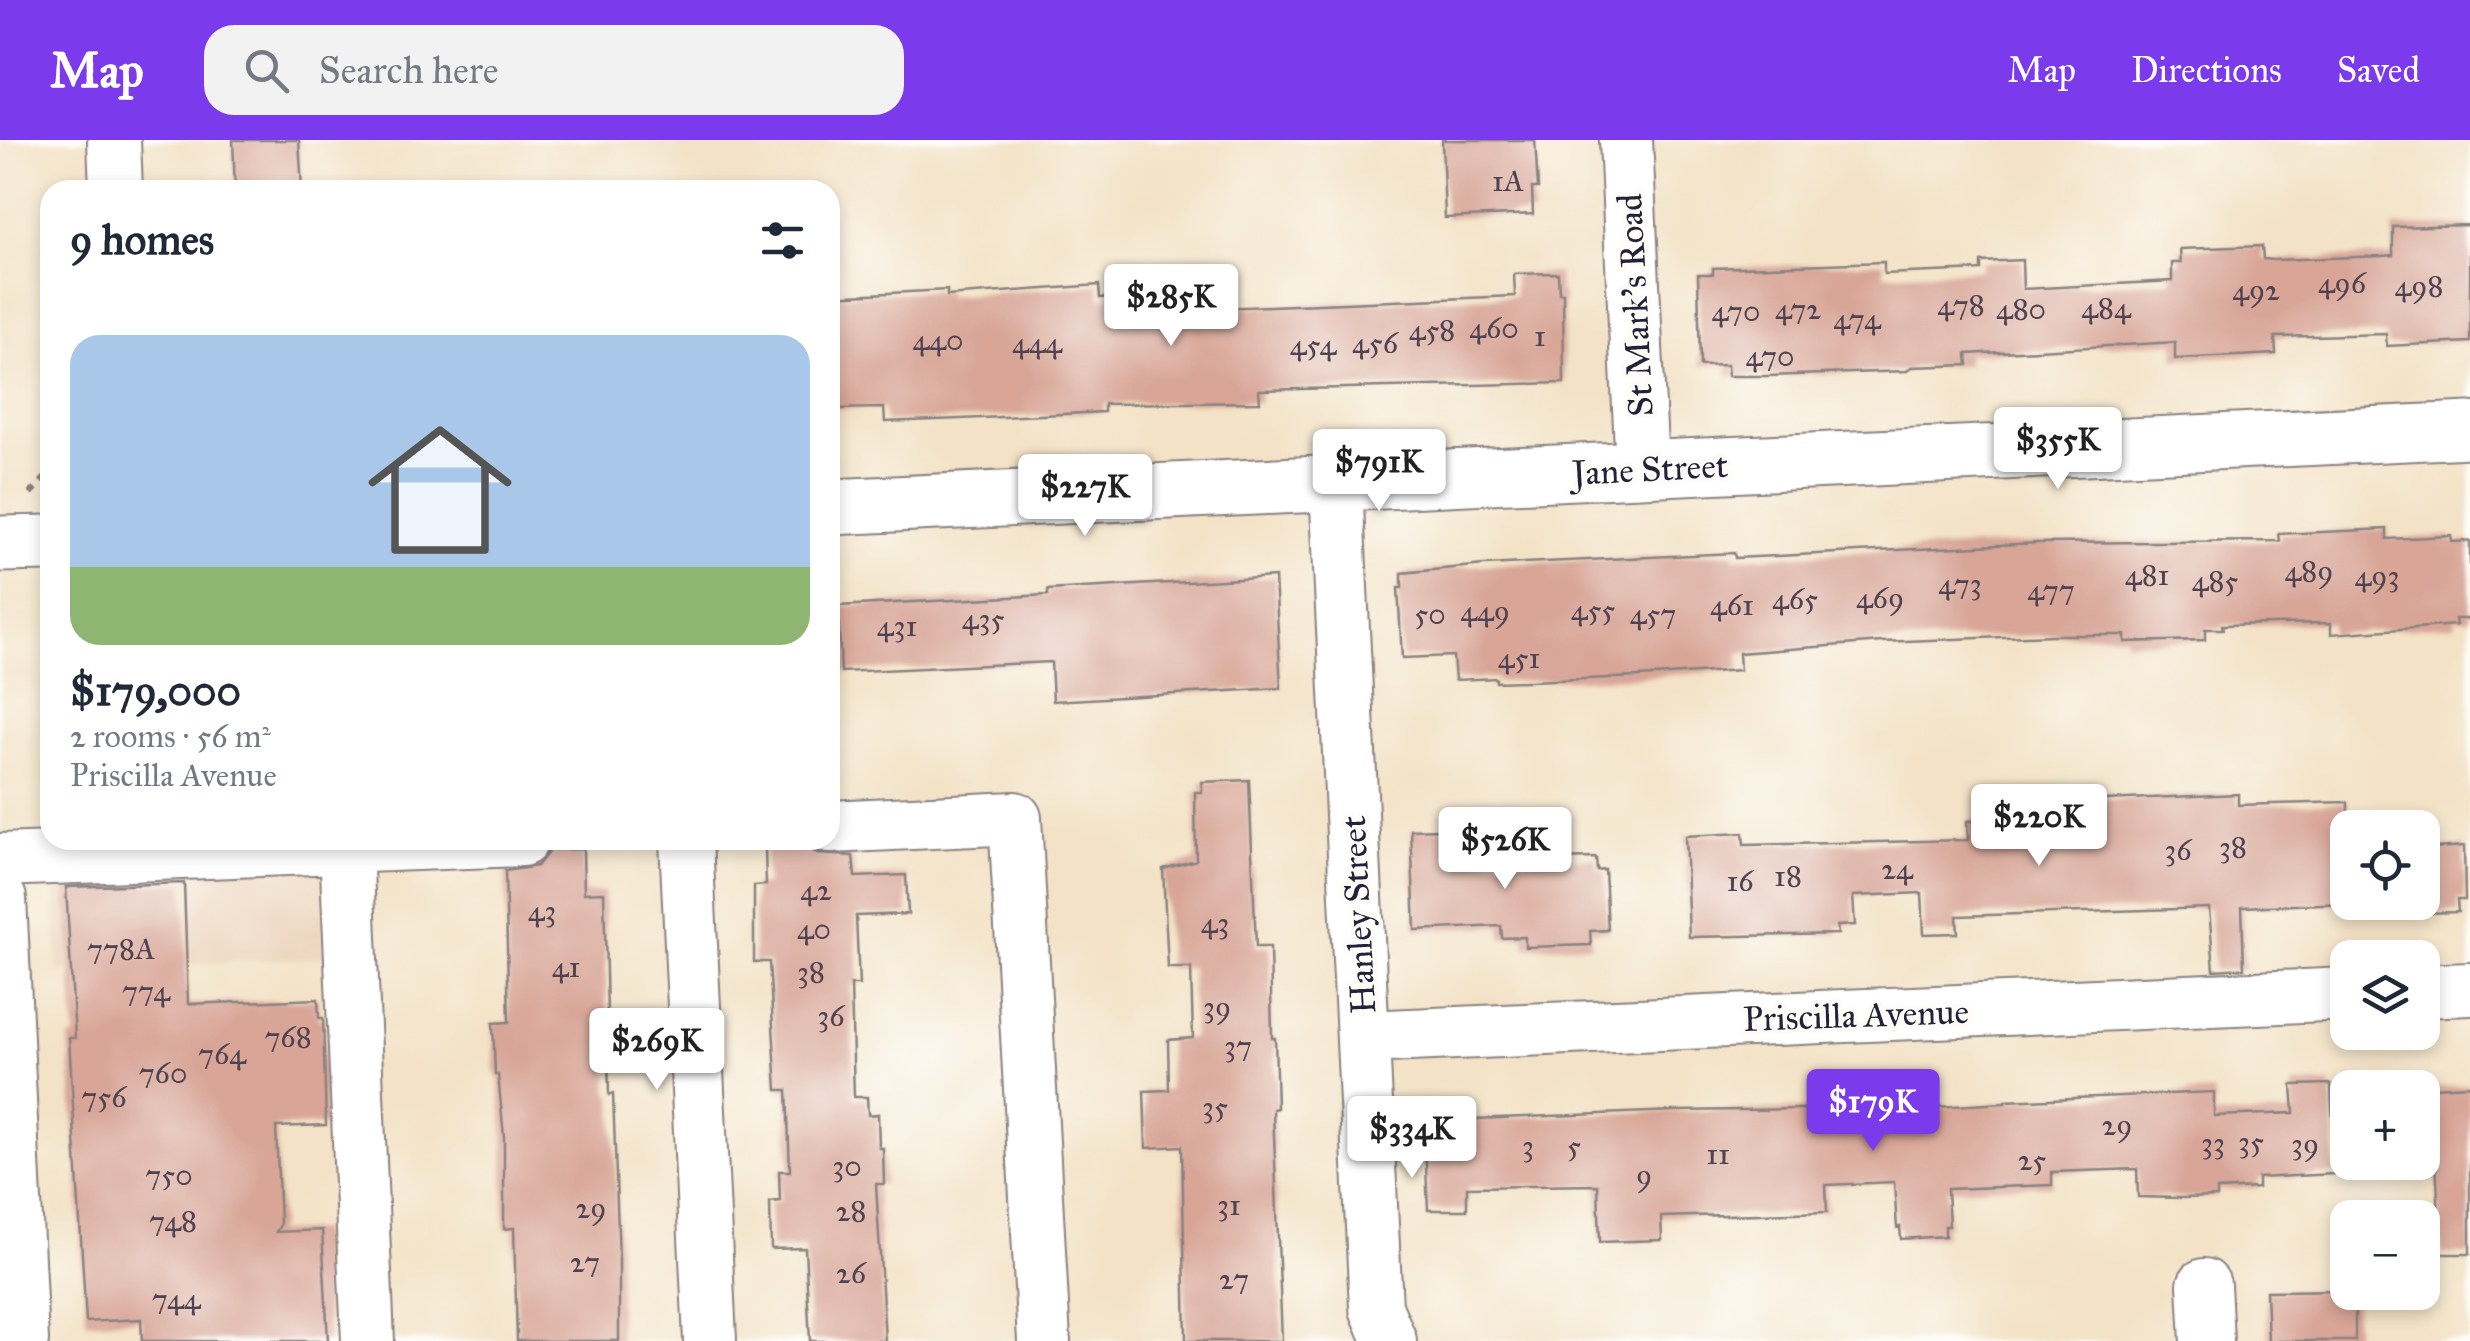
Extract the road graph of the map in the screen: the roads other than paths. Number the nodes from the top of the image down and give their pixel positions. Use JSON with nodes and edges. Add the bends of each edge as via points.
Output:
{"nodes":[{"id":1,"x":114,"y":140,"type":"edge"},
{"id":2,"x":1626,"y":140,"type":"edge"},
{"id":3,"x":116,"y":180,"type":"edge"},
{"id":4,"x":2470,"y":430,"type":"edge"},
{"id":5,"x":1642,"y":469,"type":"junction"},
{"id":6,"x":1336,"y":486,"type":"junction"},
{"id":7,"x":840,"y":507,"type":"edge"},
{"id":8,"x":40,"y":542,"type":"edge"},
{"id":9,"x":0,"y":544,"type":"edge"},
{"id":10,"x":840,"y":827,"type":"edge"},
{"id":11,"x":266,"y":850,"type":"edge"},
{"id":12,"x":346,"y":850,"type":"edge"},
{"id":13,"x":686,"y":850,"type":"edge"},
{"id":14,"x":0,"y":860,"type":"edge"},
{"id":15,"x":0,"y":899,"type":"edge"},
{"id":16,"x":2470,"y":988,"type":"edge"},
{"id":17,"x":2440,"y":990,"type":"edge"},
{"id":18,"x":2330,"y":995,"type":"edge"},
{"id":19,"x":1364,"y":1037,"type":"junction"},
{"id":20,"x":5,"y":1138,"type":"edge"},
{"id":21,"x":2204,"y":1285,"type":"dead end"},
{"id":22,"x":22,"y":1341,"type":"edge"},
{"id":23,"x":368,"y":1341,"type":"edge"},
{"id":24,"x":710,"y":1341,"type":"edge"},
{"id":25,"x":1044,"y":1341,"type":"edge"},
{"id":26,"x":1390,"y":1341,"type":"edge"},
{"id":27,"x":2207,"y":1341,"type":"edge"}],
"edges":[{"from":1,"to":3,"type":"street"},
{"from":2,"to":5,"type":"street","name":"St Mark's Road"},
{"from":4,"to":5,"type":"main road","name":"Jane Street"},
{"from":5,"to":6,"type":"main road","name":"Jane Street"},
{"from":6,"to":7,"type":"main road","name":"Jane Street"},
{"from":6,"to":19,"type":"street","name":"Hanley Street"},
{"from":8,"to":9,"type":"main road"},
{"from":10,"to":25,"type":"street","via":[[1014,818]]},
{"from":11,"to":14,"type":"street"},
{"from":12,"to":23,"type":"street"},
{"from":13,"to":24,"type":"street"},
{"from":15,"to":20,"type":"street"},
{"from":16,"to":17,"type":"street"},
{"from":18,"to":19,"type":"street","name":"Priscilla Avenue"},
{"from":19,"to":26,"type":"street","name":"Hanley Street","via":[[1376,1308]]},
{"from":20,"to":22,"type":"street"},
{"from":21,"to":27,"type":"street"}]}
